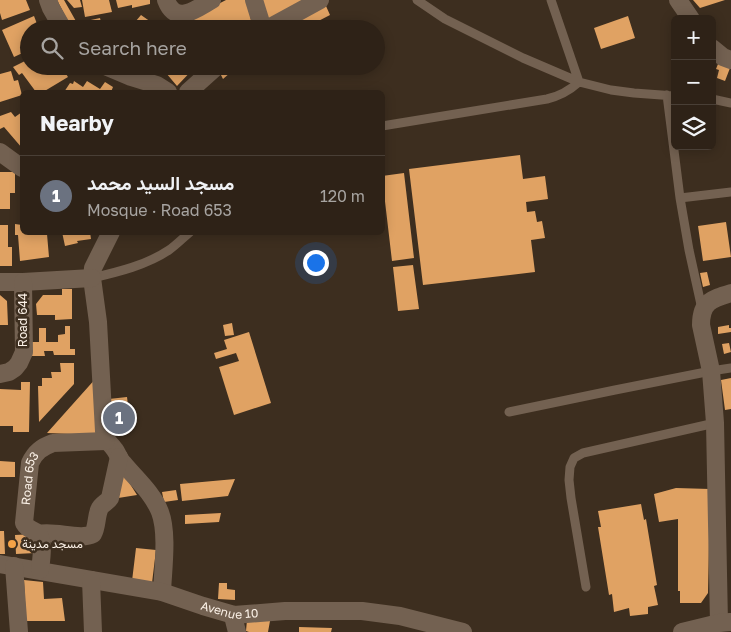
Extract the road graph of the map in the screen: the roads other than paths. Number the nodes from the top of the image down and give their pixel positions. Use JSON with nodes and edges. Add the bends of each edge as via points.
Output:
{"nodes":[{"id":1,"x":48,"y":0,"type":"edge"},
{"id":2,"x":166,"y":0,"type":"edge"},
{"id":3,"x":212,"y":0,"type":"edge"},
{"id":4,"x":254,"y":0,"type":"edge"},
{"id":5,"x":320,"y":0,"type":"edge"},
{"id":6,"x":417,"y":0,"type":"edge"},
{"id":7,"x":551,"y":0,"type":"edge"},
{"id":8,"x":678,"y":0,"type":"edge"},
{"id":9,"x":688,"y":15,"type":"edge"},
{"id":10,"x":58,"y":20,"type":"edge"},
{"id":11,"x":260,"y":20,"type":"edge"},
{"id":12,"x":283,"y":20,"type":"edge"},
{"id":13,"x":716,"y":51,"type":"edge"},
{"id":14,"x":731,"y":60,"type":"edge"},
{"id":15,"x":126,"y":75,"type":"edge"},
{"id":16,"x":207,"y":75,"type":"edge"},
{"id":17,"x":578,"y":82,"type":"junction"},
{"id":18,"x":165,"y":90,"type":"edge"},
{"id":19,"x":190,"y":90,"type":"edge"},
{"id":20,"x":671,"y":95,"type":"edge"},
{"id":21,"x":716,"y":100,"type":"edge"},
{"id":22,"x":731,"y":103,"type":"edge"},
{"id":23,"x":672,"y":105,"type":"edge"},
{"id":24,"x":385,"y":126,"type":"edge"},
{"id":25,"x":0,"y":152,"type":"edge"},
{"id":26,"x":20,"y":167,"type":"edge"},
{"id":27,"x":731,"y":192,"type":"edge"},
{"id":28,"x":680,"y":198,"type":"junction"},
{"id":29,"x":110,"y":235,"type":"edge"},
{"id":30,"x":186,"y":235,"type":"edge"},
{"id":31,"x":92,"y":278,"type":"junction"},
{"id":32,"x":0,"y":282,"type":"edge"},
{"id":33,"x":23,"y":282,"type":"junction"},
{"id":34,"x":731,"y":293,"type":"edge"},
{"id":35,"x":702,"y":311,"type":"junction"},
{"id":36,"x":731,"y":368,"type":"edge"},
{"id":37,"x":711,"y":371,"type":"junction"},
{"id":38,"x":0,"y":374,"type":"edge"},
{"id":39,"x":509,"y":412,"type":"dead end"},
{"id":40,"x":715,"y":423,"type":"junction"},
{"id":41,"x":106,"y":441,"type":"junction"},
{"id":42,"x":119,"y":457,"type":"junction"},
{"id":43,"x":38,"y":534,"type":"junction"},
{"id":44,"x":7,"y":565,"type":"edge"},
{"id":45,"x":40,"y":570,"type":"junction"},
{"id":46,"x":91,"y":580,"type":"junction"},
{"id":47,"x":586,"y":587,"type":"dead end"},
{"id":48,"x":162,"y":592,"type":"junction"},
{"id":49,"x":725,"y":622,"type":"edge"},
{"id":50,"x":235,"y":623,"type":"edge"},
{"id":51,"x":397,"y":624,"type":"edge"},
{"id":52,"x":19,"y":632,"type":"edge"},
{"id":53,"x":93,"y":632,"type":"edge"},
{"id":54,"x":463,"y":632,"type":"edge"},
{"id":55,"x":682,"y":632,"type":"edge"}],
"edges":[{"from":1,"to":10,"type":"street"},
{"from":2,"to":3,"type":"street","via":[[172,11],[180,14]]},
{"from":4,"to":11,"type":"street"},
{"from":5,"to":12,"type":"street"},
{"from":6,"to":17,"type":"lane","via":[[453,23]]},
{"from":7,"to":17,"type":"lane"},
{"from":8,"to":9,"type":"street"},
{"from":13,"to":14,"type":"street"},
{"from":15,"to":18,"type":"street","via":[[157,84]]},
{"from":16,"to":19,"type":"street"},
{"from":17,"to":20,"type":"lane","via":[[634,94]]},
{"from":17,"to":24,"type":"lane","via":[[567,91],[547,99]]},
{"from":21,"to":22,"type":"lane"},
{"from":23,"to":28,"type":"lane"},
{"from":25,"to":26,"type":"street"},
{"from":27,"to":28,"type":"lane"},
{"from":28,"to":35,"type":"lane"},
{"from":29,"to":31,"type":"street","via":[[93,268]]},
{"from":30,"to":31,"type":"lane","via":[[153,259]]},
{"from":31,"to":33,"type":"street"},
{"from":31,"to":41,"type":"street"},
{"from":32,"to":33,"type":"street"},
{"from":33,"to":38,"type":"street","name":"Road 644","via":[[24,352],[15,368]]},
{"from":34,"to":35,"type":"street","via":[[711,300]]},
{"from":35,"to":37,"type":"street","via":[[701,325]]},
{"from":36,"to":37,"type":"lane"},
{"from":37,"to":39,"type":"lane"},
{"from":37,"to":40,"type":"street"},
{"from":40,"to":47,"type":"lane","via":[[583,453],[574,458],[569,480]]},
{"from":40,"to":49,"type":"street"},
{"from":41,"to":42,"type":"street"},
{"from":41,"to":43,"type":"street","name":"Road 653","via":[[53,443],[45,445],[34,456],[30,464],[24,523]]},
{"from":42,"to":43,"type":"street","via":[[110,498],[99,509],[92,534]]},
{"from":42,"to":48,"type":"street","via":[[150,494],[161,513],[164,527]]},
{"from":43,"to":45,"type":"street","via":[[42,539]]},
{"from":44,"to":45,"type":"street","name":"Avenue 10"},
{"from":44,"to":52,"type":"street"},
{"from":45,"to":46,"type":"street","name":"Avenue 10"},
{"from":46,"to":48,"type":"street","name":"Avenue 10"},
{"from":46,"to":53,"type":"street"},
{"from":48,"to":50,"type":"street","name":"Avenue 10","via":[[203,606]]},
{"from":49,"to":55,"type":"street"},
{"from":50,"to":51,"type":"street","name":"Avenue 10","via":[[285,611],[354,611]]},
{"from":51,"to":54,"type":"street","name":"Avenue 10"}]}
